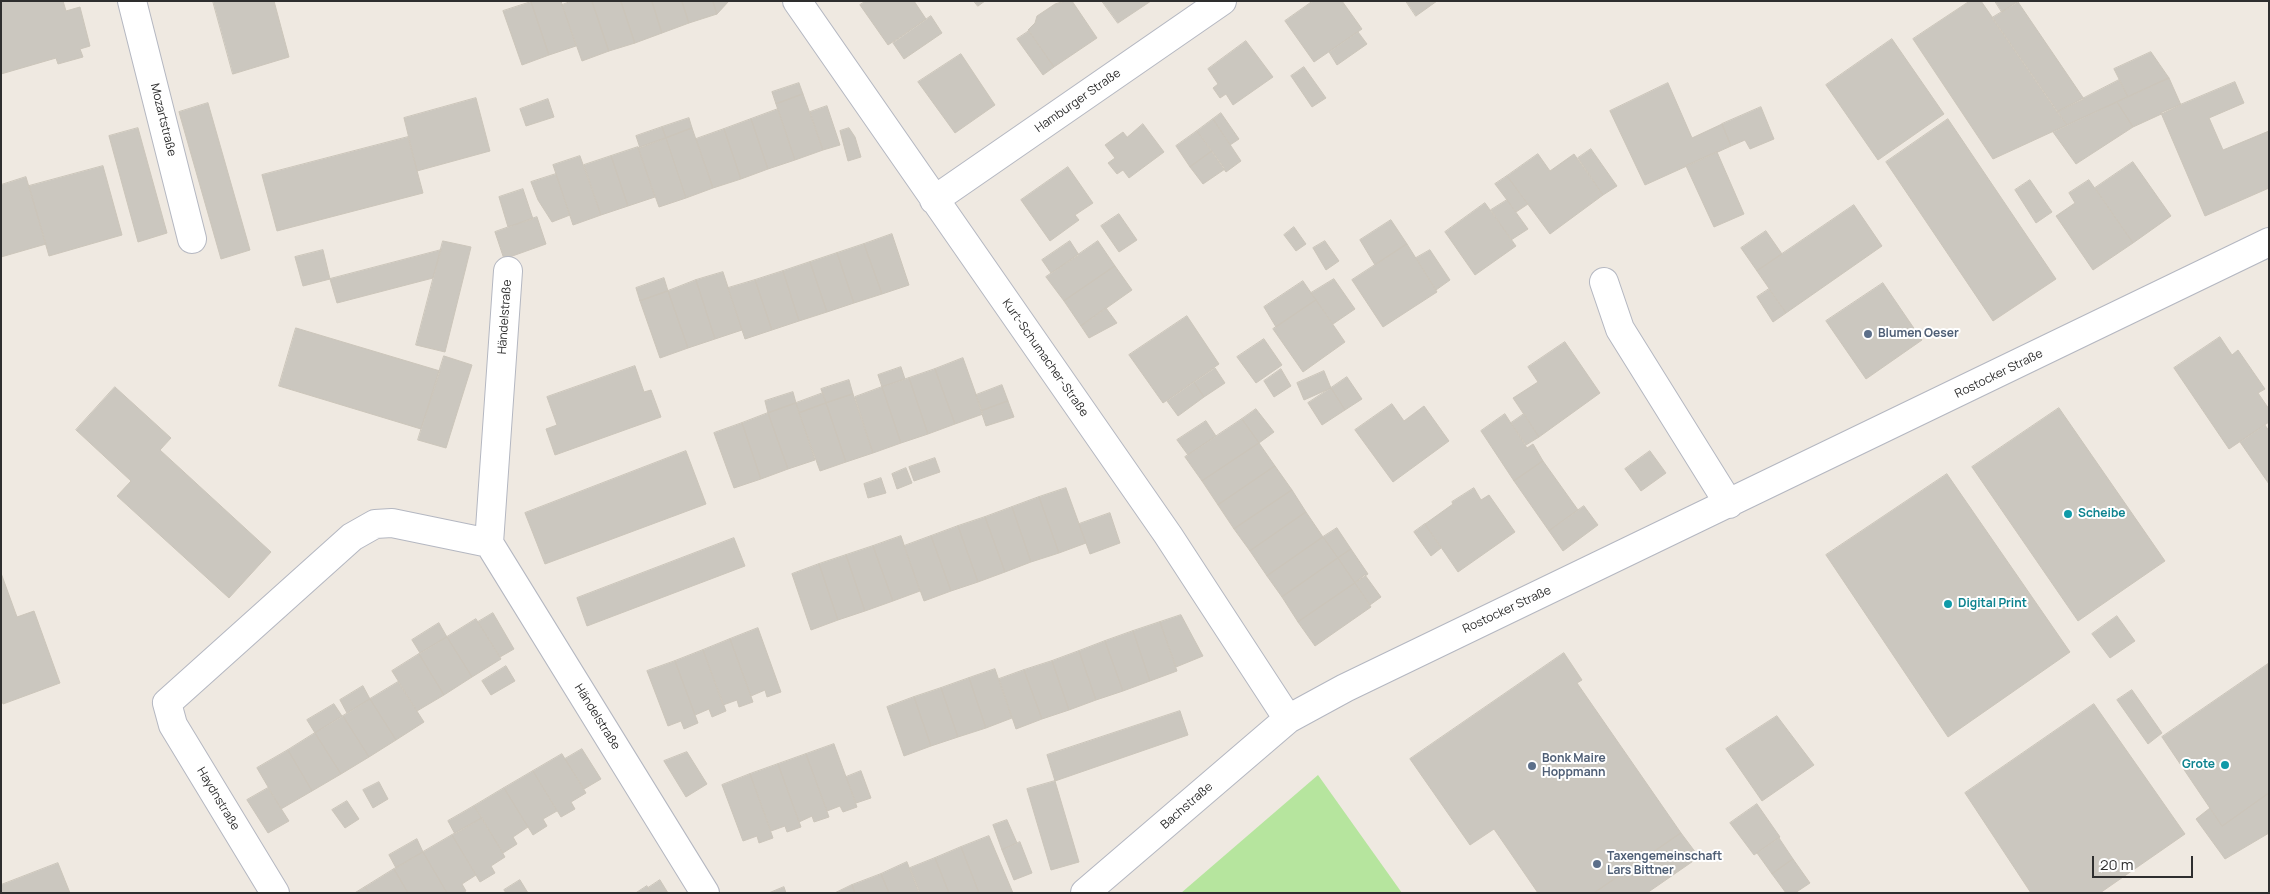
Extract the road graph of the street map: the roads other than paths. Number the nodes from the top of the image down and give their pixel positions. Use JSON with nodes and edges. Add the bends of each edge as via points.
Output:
{"nodes":[{"id":1,"x":132,"y":1,"type":"edge"},
{"id":2,"x":798,"y":1,"type":"edge"},
{"id":3,"x":1222,"y":1,"type":"edge"},
{"id":4,"x":934,"y":200,"type":"junction"},
{"id":5,"x":192,"y":239,"type":"dead end"},
{"id":6,"x":2269,"y":242,"type":"edge"},
{"id":7,"x":508,"y":271,"type":"dead end"},
{"id":8,"x":1604,"y":282,"type":"dead end"},
{"id":9,"x":1729,"y":504,"type":"junction"},
{"id":10,"x":490,"y":543,"type":"junction"},
{"id":11,"x":1288,"y":719,"type":"junction"},
{"id":12,"x":275,"y":893,"type":"edge"},
{"id":13,"x":704,"y":893,"type":"edge"},
{"id":14,"x":1085,"y":893,"type":"edge"}],
"edges":[{"from":1,"to":5,"type":"street","name":"Mozartstraße"},
{"from":2,"to":4,"type":"street","name":"Kurt-Schumacher-Straße"},
{"from":3,"to":4,"type":"street","name":"Hamburger Straße"},
{"from":4,"to":11,"type":"street","name":"Kurt-Schumacher-Straße","via":[[1168,535]]},
{"from":6,"to":9,"type":"street","name":"Rostocker Straße"},
{"from":7,"to":10,"type":"street","name":"Händelstraße"},
{"from":8,"to":9,"type":"street","via":[[1620,329]]},
{"from":9,"to":11,"type":"street","name":"Rostocker Straße","via":[[1345,688]]},
{"from":10,"to":12,"type":"street","name":"Haydnstraße","via":[[392,523],[376,524],[364,530],[167,702],[173,725]]},
{"from":10,"to":13,"type":"street","name":"Händelstraße"},
{"from":11,"to":14,"type":"street","name":"Bachstraße"}]}
